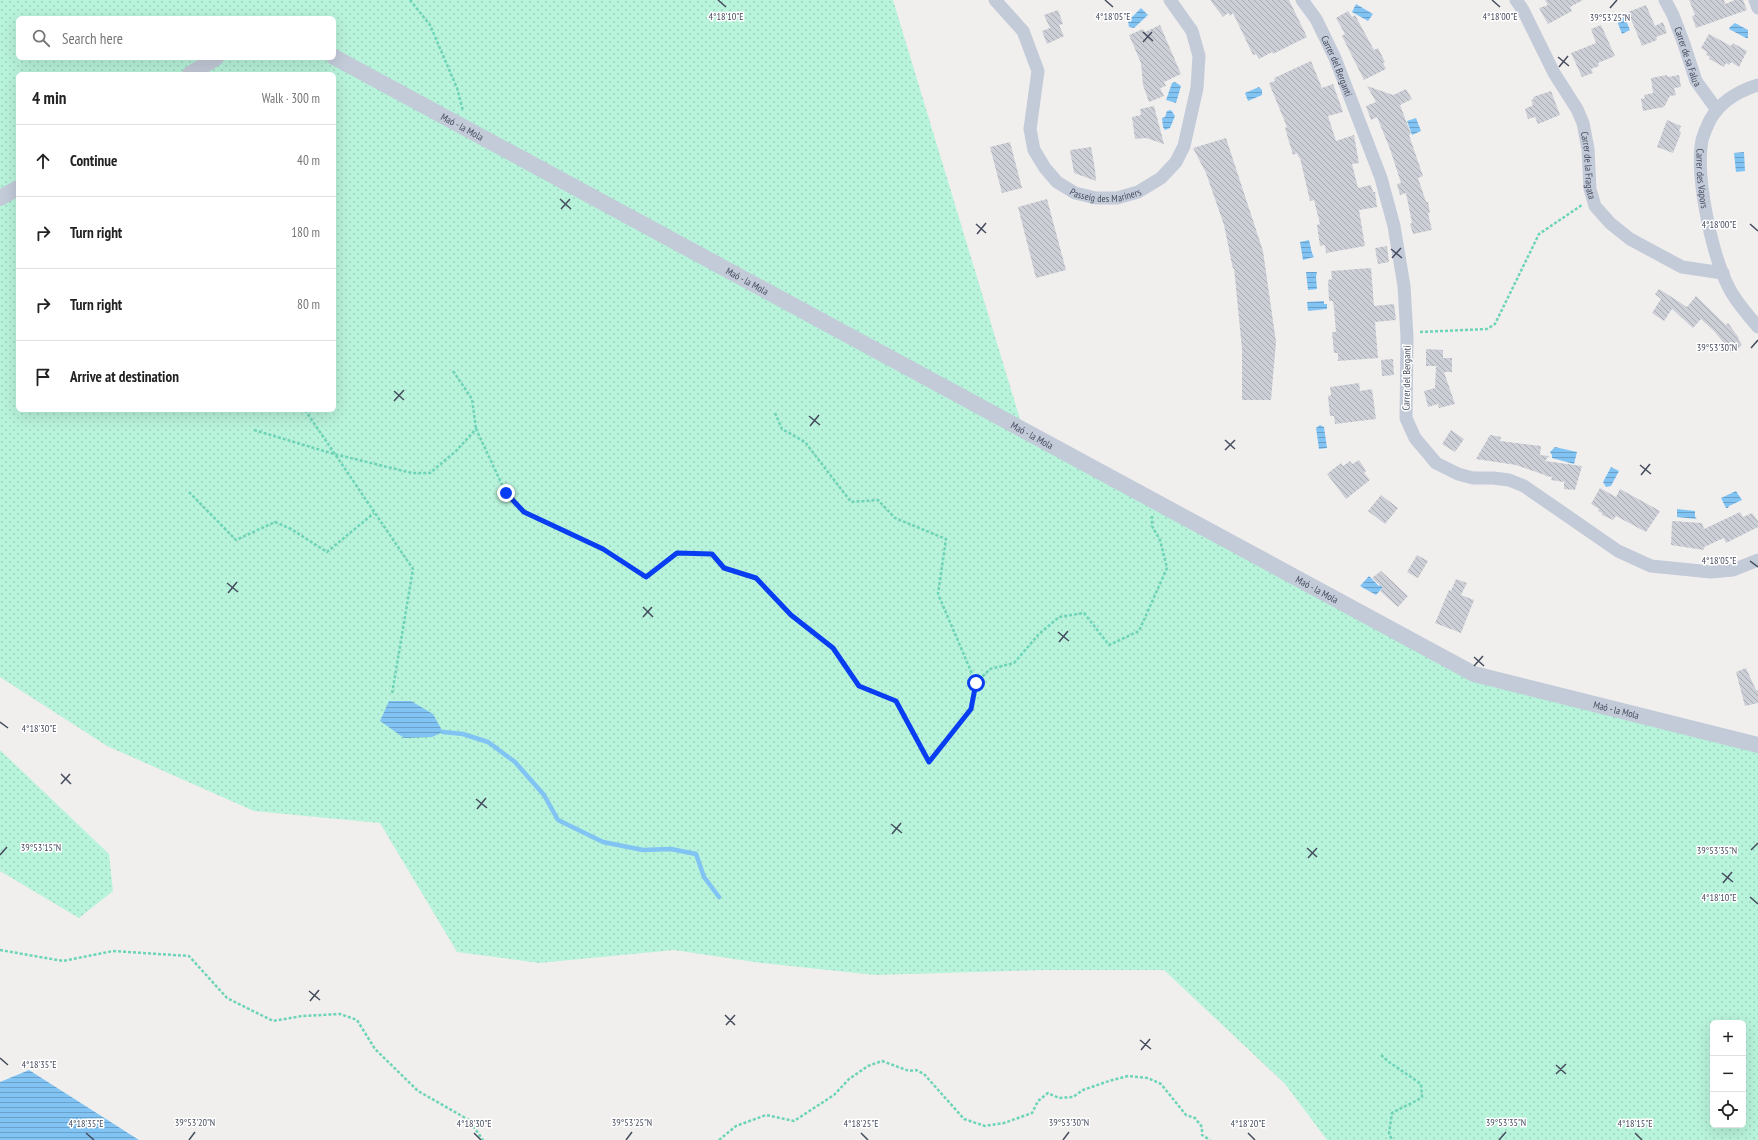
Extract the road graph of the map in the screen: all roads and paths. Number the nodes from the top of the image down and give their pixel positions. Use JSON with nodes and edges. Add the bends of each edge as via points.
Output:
{"nodes":[{"id":1,"x":410,"y":0,"type":"edge"},
{"id":2,"x":995,"y":0,"type":"edge"},
{"id":3,"x":1170,"y":0,"type":"edge"},
{"id":4,"x":1302,"y":0,"type":"edge"},
{"id":5,"x":1516,"y":0,"type":"edge"},
{"id":6,"x":1665,"y":0,"type":"edge"},
{"id":7,"x":1755,"y":0,"type":"edge"},
{"id":8,"x":1758,"y":8,"type":"edge"},
{"id":9,"x":336,"y":58,"type":"edge"},
{"id":10,"x":213,"y":60,"type":"edge"},
{"id":11,"x":193,"y":72,"type":"edge"},
{"id":12,"x":1758,"y":85,"type":"edge"},
{"id":13,"x":1717,"y":110,"type":"junction"},
{"id":14,"x":468,"y":130,"type":"junction"},
{"id":15,"x":16,"y":189,"type":"edge"},
{"id":16,"x":0,"y":198,"type":"edge"},
{"id":17,"x":1592,"y":198,"type":"junction"},
{"id":18,"x":1723,"y":273,"type":"junction"},
{"id":19,"x":1758,"y":327,"type":"edge"},
{"id":20,"x":1407,"y":332,"type":"junction"},
{"id":21,"x":453,"y":371,"type":"dead end"},
{"id":22,"x":306,"y":412,"type":"edge"},
{"id":23,"x":775,"y":413,"type":"dead end"},
{"id":24,"x":476,"y":429,"type":"junction"},
{"id":25,"x":254,"y":430,"type":"dead end"},
{"id":26,"x":334,"y":454,"type":"junction"},
{"id":27,"x":189,"y":492,"type":"dead end"},
{"id":28,"x":1153,"y":500,"type":"junction"},
{"id":29,"x":374,"y":513,"type":"junction"},
{"id":30,"x":1758,"y":560,"type":"edge"},
{"id":31,"x":976,"y":683,"type":"junction"},
{"id":32,"x":392,"y":694,"type":"dead end"},
{"id":33,"x":1758,"y":745,"type":"edge"},
{"id":34,"x":0,"y":950,"type":"edge"},
{"id":35,"x":1381,"y":1055,"type":"dead end"},
{"id":36,"x":483,"y":1140,"type":"edge"},
{"id":37,"x":719,"y":1140,"type":"edge"},
{"id":38,"x":1210,"y":1140,"type":"edge"},
{"id":39,"x":1392,"y":1140,"type":"edge"}],
"edges":[{"from":1,"to":14,"type":"path","via":[[430,25],[457,88]]},
{"from":2,"to":3,"type":"street","name":"Passeig des Mariners","via":[[1023,30],[1038,71],[1030,129],[1034,150],[1045,168],[1057,182],[1075,193],[1096,198],[1117,198],[1138,192],[1161,178],[1176,162],[1184,146],[1197,88],[1198,56],[1192,30]]},
{"from":4,"to":20,"type":"street","name":"Carrer del Bergantí","via":[[1316,19],[1335,58],[1381,178],[1394,226],[1404,286]]},
{"from":5,"to":17,"type":"street","name":"Carrer de la Fragata","via":[[1583,123]]},
{"from":6,"to":13,"type":"street","name":"Carrer de sa Falua","via":[[1684,44],[1696,81]]},
{"from":7,"to":8,"type":"street"},
{"from":9,"to":14,"type":"street","name":"Maó - la Mola"},
{"from":10,"to":11,"type":"street"},
{"from":12,"to":13,"type":"street","name":"Carrer des Vapors","via":[[1729,98]]},
{"from":13,"to":18,"type":"street","name":"Carrer des Vapors","via":[[1710,119],[1702,140],[1701,156],[1708,217]]},
{"from":14,"to":28,"type":"street","name":"Maó - la Mola"},
{"from":15,"to":16,"type":"street"},
{"from":17,"to":18,"type":"street","name":"Carrer de la Fragata","via":[[1595,206],[1610,223],[1630,239],[1682,267]]},
{"from":17,"to":20,"type":"path","via":[[1539,234],[1495,324],[1487,329]]},
{"from":18,"to":19,"type":"street","via":[[1729,289]]},
{"from":20,"to":30,"type":"street","name":"Carrer del Bergantí","via":[[1406,418],[1415,438],[1436,462],[1458,474],[1473,478],[1509,480],[1524,486],[1618,551],[1651,566],[1711,572],[1734,570]]},
{"from":21,"to":24,"type":"path","via":[[472,398]]},
{"from":22,"to":26,"type":"path"},
{"from":23,"to":31,"type":"path","via":[[782,429],[805,442],[851,502],[878,500],[895,518],[946,539],[938,594]]},
{"from":24,"to":26,"type":"path","via":[[456,451],[430,473],[412,474]]},
{"from":24,"to":31,"type":"path","via":[[506,493],[524,512],[603,549],[646,577],[677,553],[712,554],[724,568],[756,578],[791,615],[833,648],[859,686],[896,701],[929,762],[971,709]]},
{"from":25,"to":26,"type":"path"},
{"from":26,"to":29,"type":"path"},
{"from":27,"to":29,"type":"path","via":[[236,540],[275,522],[327,552]]},
{"from":28,"to":31,"type":"path","via":[[1152,526],[1160,540],[1167,568],[1139,631],[1110,645],[1084,613],[1059,617],[1039,634],[1014,663],[990,669]]},
{"from":28,"to":33,"type":"street","name":"Maó - la Mola","via":[[1474,674]]},
{"from":29,"to":32,"type":"path","via":[[413,569]]},
{"from":34,"to":36,"type":"path","via":[[63,961],[113,951],[189,956],[227,998],[273,1021],[340,1014],[357,1020],[375,1049],[418,1091],[469,1120]]},
{"from":35,"to":39,"type":"path","via":[[1421,1084],[1422,1097],[1392,1113],[1388,1133]]},
{"from":37,"to":38,"type":"path","via":[[736,1126],[766,1115],[794,1122],[834,1095],[849,1079],[868,1066],[882,1061],[924,1074],[964,1119],[985,1126],[1004,1123],[1032,1113],[1038,1101],[1048,1093],[1059,1098],[1073,1097],[1083,1090],[1128,1076],[1148,1078],[1161,1084],[1186,1115],[1195,1118],[1202,1127],[1202,1135]]}]}
